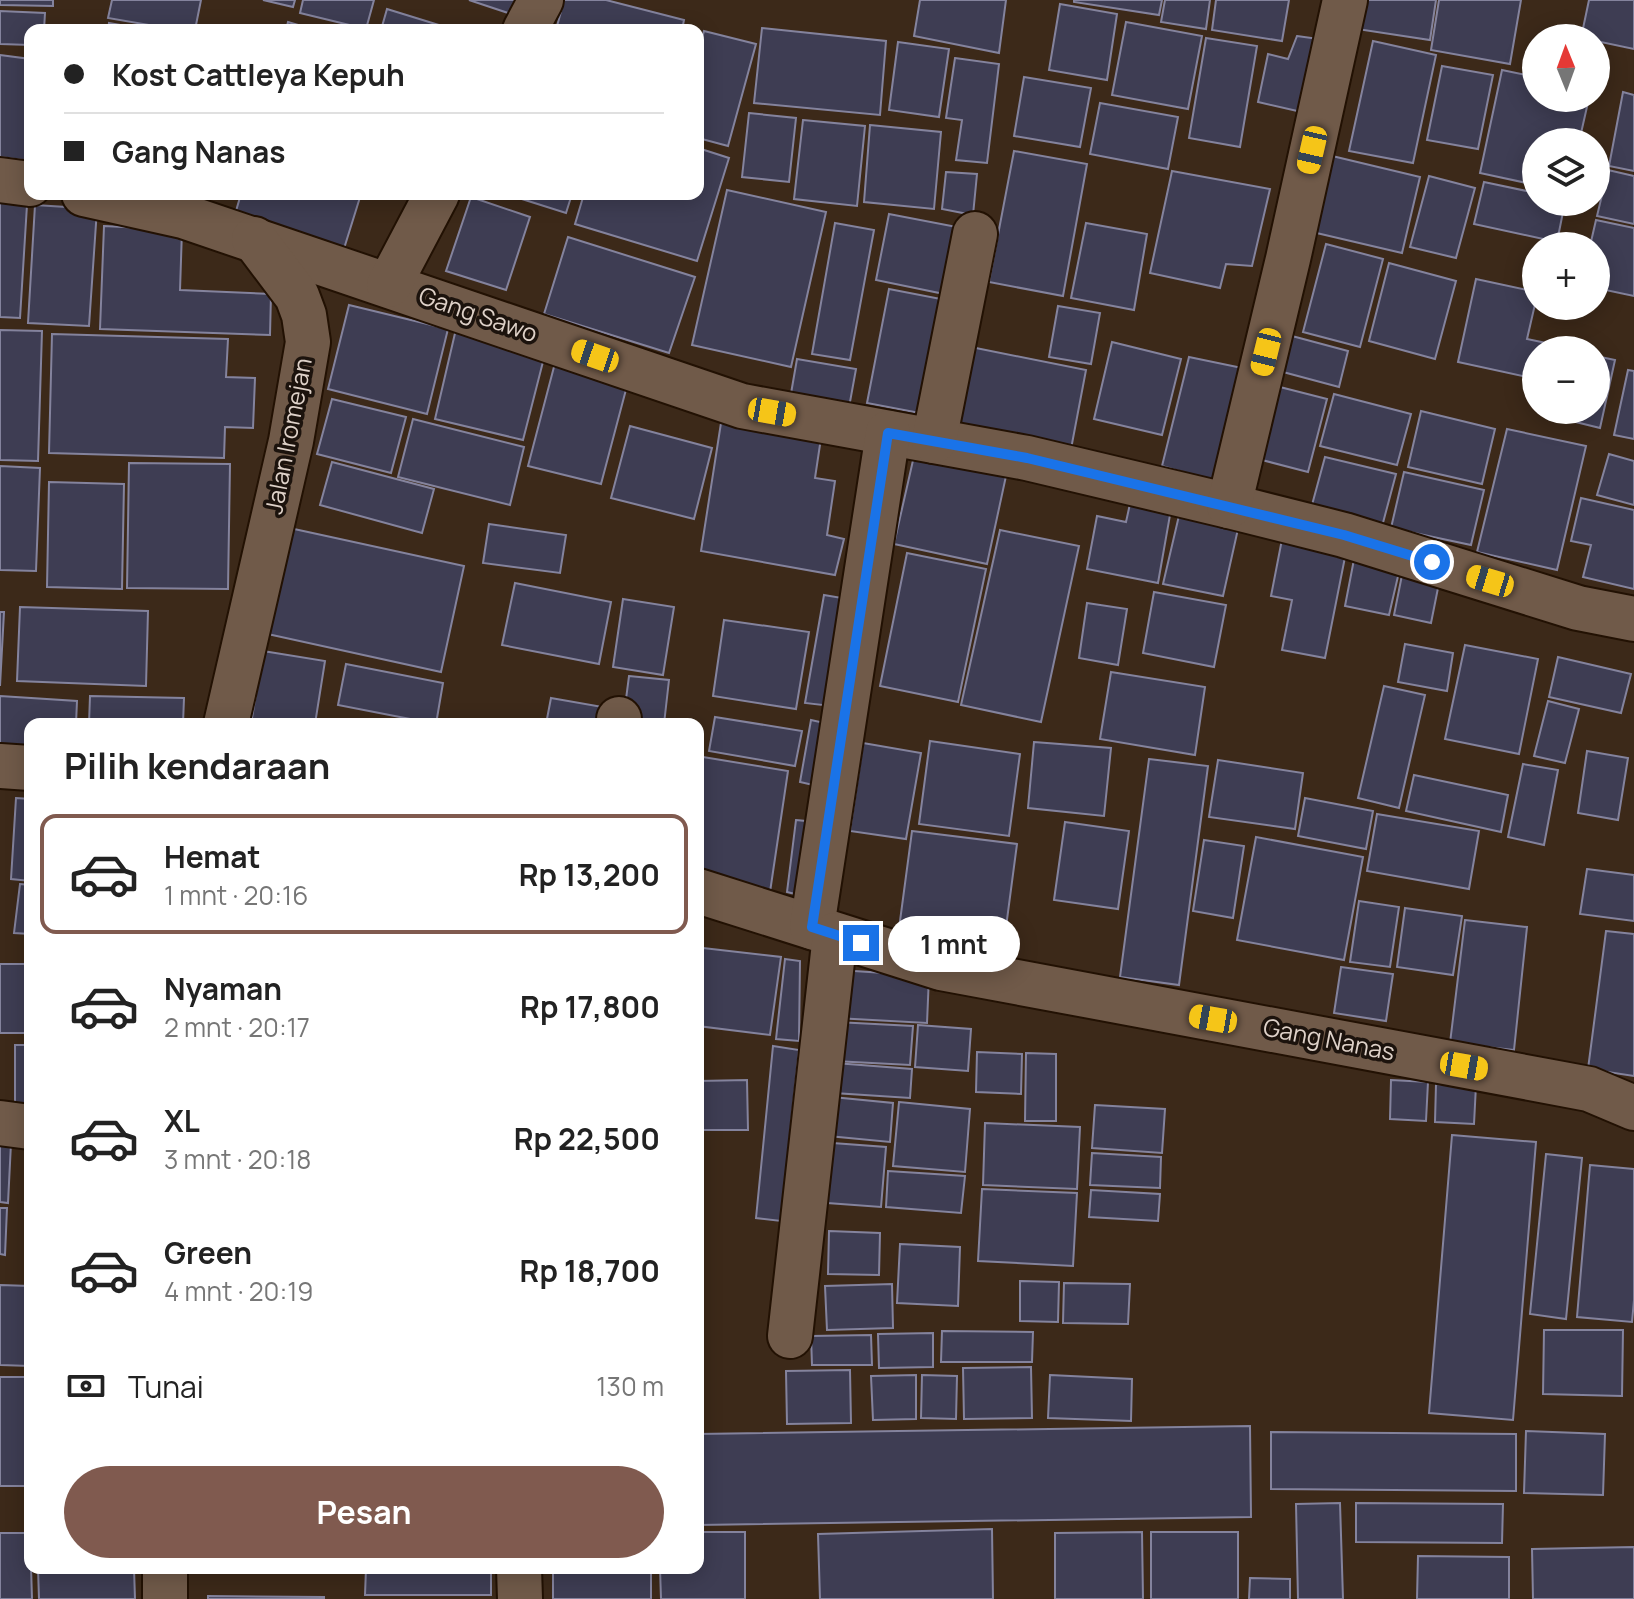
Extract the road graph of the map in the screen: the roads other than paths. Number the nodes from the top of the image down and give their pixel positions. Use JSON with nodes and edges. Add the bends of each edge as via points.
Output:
{"nodes":[{"id":1,"x":541,"y":0,"type":"edge"},
{"id":2,"x":1345,"y":0,"type":"edge"},
{"id":3,"x":528,"y":24,"type":"edge"},
{"id":4,"x":0,"y":180,"type":"edge"},
{"id":5,"x":24,"y":183,"type":"edge"},
{"id":6,"x":111,"y":200,"type":"edge"},
{"id":7,"x":434,"y":200,"type":"edge"},
{"id":8,"x":975,"y":234,"type":"dead end"},
{"id":9,"x":254,"y":239,"type":"junction"},
{"id":10,"x":389,"y":285,"type":"junction"},
{"id":11,"x":888,"y":433,"type":"junction"},
{"id":12,"x":934,"y":441,"type":"junction"},
{"id":13,"x":1229,"y":506,"type":"junction"},
{"id":14,"x":1634,"y":619,"type":"edge"},
{"id":15,"x":227,"y":718,"type":"edge"},
{"id":16,"x":0,"y":766,"type":"edge"},
{"id":17,"x":24,"y":768,"type":"edge"},
{"id":18,"x":704,"y":893,"type":"edge"},
{"id":19,"x":823,"y":931,"type":"junction"},
{"id":20,"x":1634,"y":1108,"type":"edge"},
{"id":21,"x":0,"y":1123,"type":"edge"},
{"id":22,"x":24,"y":1126,"type":"edge"},
{"id":23,"x":790,"y":1336,"type":"dead end"},
{"id":24,"x":165,"y":1574,"type":"edge"},
{"id":25,"x":519,"y":1574,"type":"edge"},
{"id":26,"x":165,"y":1599,"type":"edge"},
{"id":27,"x":520,"y":1599,"type":"edge"}],
"edges":[{"from":1,"to":3,"type":"street"},
{"from":2,"to":13,"type":"street"},
{"from":4,"to":5,"type":"street"},
{"from":6,"to":9,"type":"street"},
{"from":7,"to":10,"type":"street"},
{"from":8,"to":12,"type":"street"},
{"from":9,"to":10,"type":"street","name":"Gang Sawo"},
{"from":9,"to":15,"type":"street","name":"Jalan Iromejan","via":[[297,296],[308,342],[291,441]]},
{"from":10,"to":11,"type":"street","name":"Gang Sawo","via":[[742,406]]},
{"from":11,"to":12,"type":"street","name":"Gang Sawo"},
{"from":11,"to":19,"type":"street"},
{"from":12,"to":13,"type":"street","name":"Gang Sawo"},
{"from":13,"to":14,"type":"street","name":"Gang Sawo","via":[[1344,535],[1578,608]]},
{"from":16,"to":17,"type":"street"},
{"from":18,"to":19,"type":"street","name":"Gang Nanas"},
{"from":19,"to":20,"type":"street","name":"Gang Nanas","via":[[941,968],[1589,1089]]},
{"from":19,"to":23,"type":"street"},
{"from":21,"to":22,"type":"street"},
{"from":24,"to":26,"type":"street"},
{"from":25,"to":27,"type":"street"}]}
